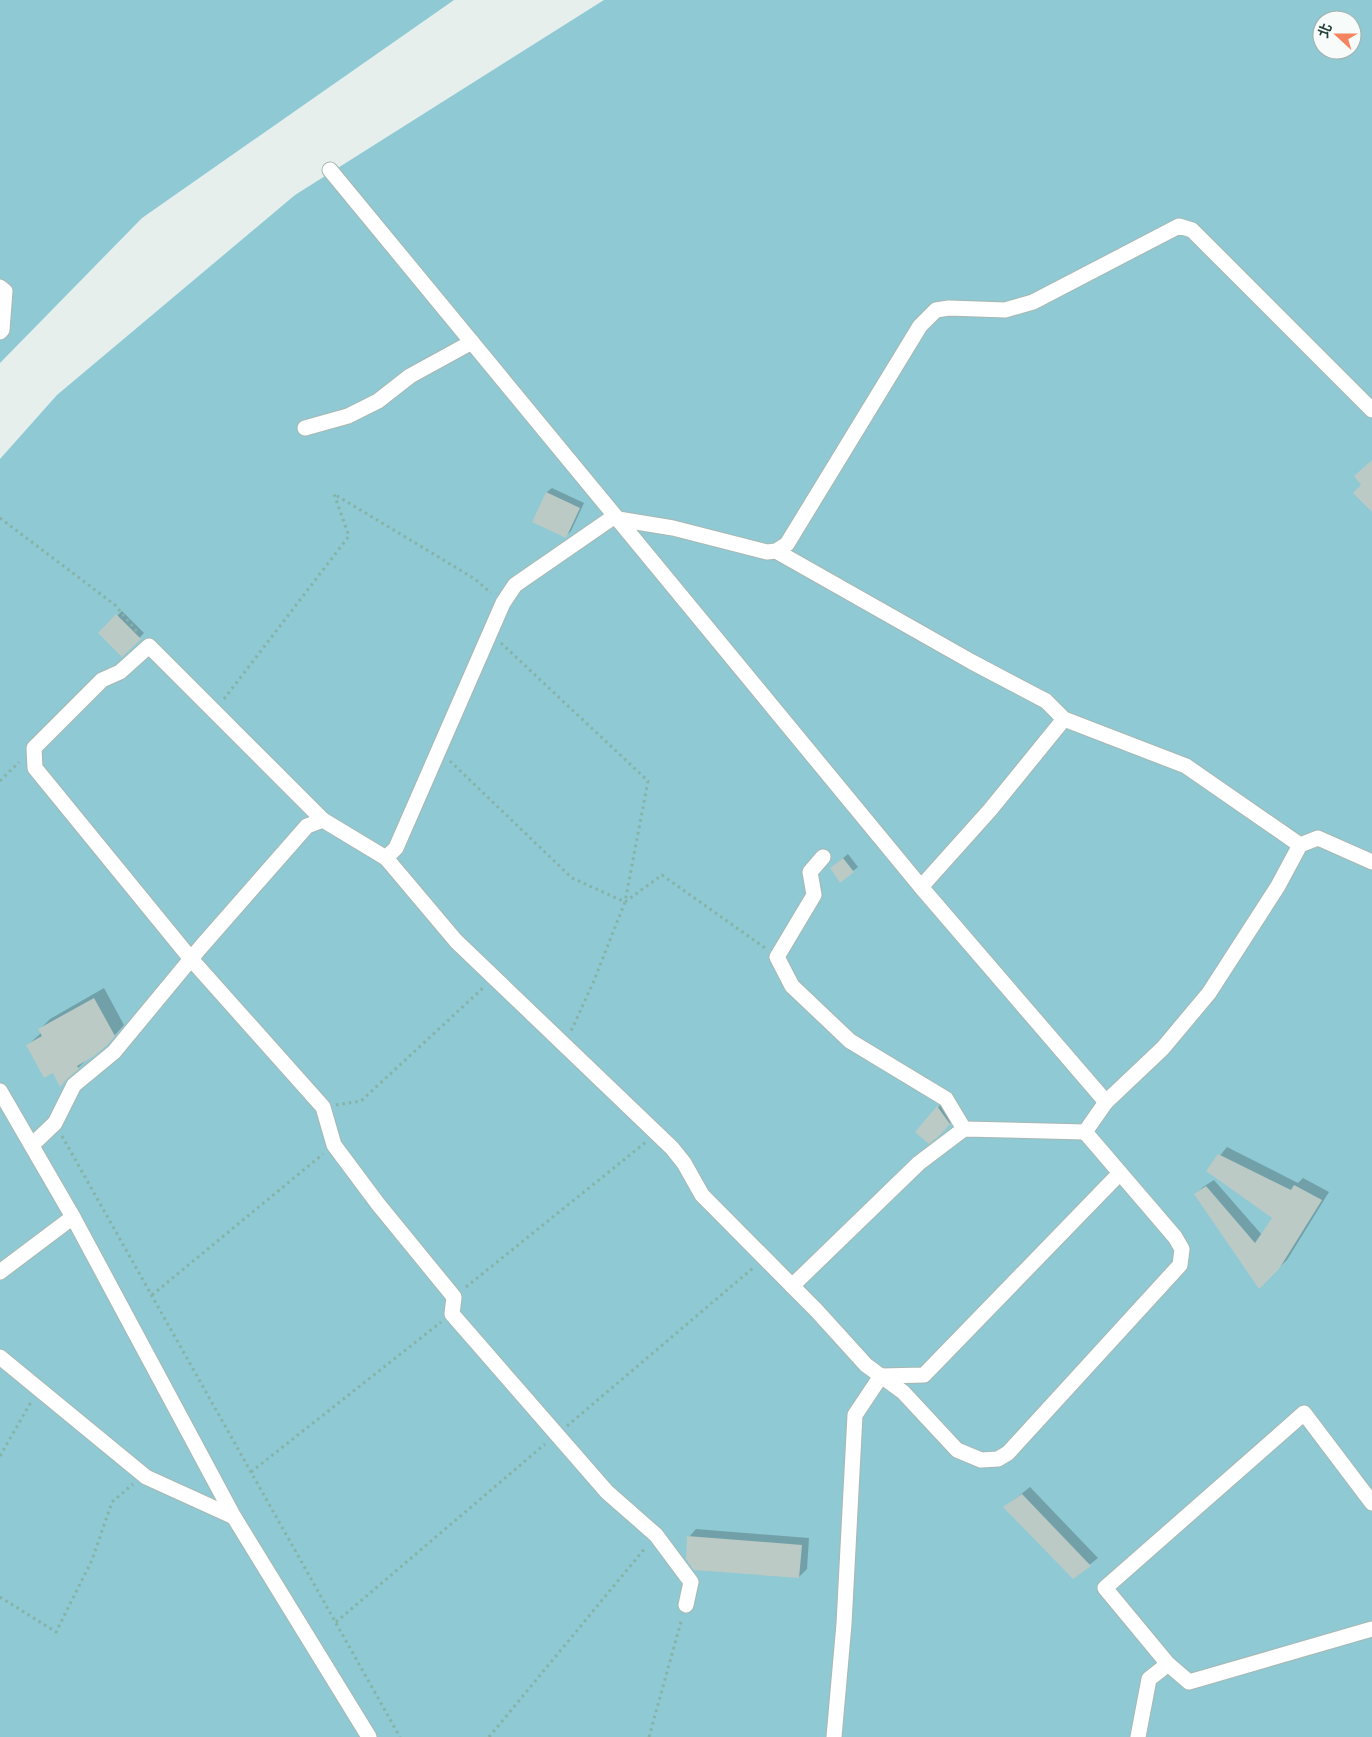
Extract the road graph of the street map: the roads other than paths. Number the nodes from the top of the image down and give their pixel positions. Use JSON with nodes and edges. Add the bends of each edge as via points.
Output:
{"nodes":[{"id":1,"x":330,"y":170,"type":"dead end"},
{"id":2,"x":0,"y":287,"type":"edge"},
{"id":3,"x":0,"y":332,"type":"edge"},
{"id":4,"x":472,"y":342,"type":"junction"},
{"id":5,"x":1372,"y":410,"type":"edge"},
{"id":6,"x":305,"y":428,"type":"dead end"},
{"id":7,"x":618,"y":519,"type":"junction"},
{"id":8,"x":776,"y":551,"type":"junction"},
{"id":9,"x":1064,"y":719,"type":"junction"},
{"id":10,"x":323,"y":820,"type":"junction"},
{"id":11,"x":1300,"y":844,"type":"junction"},
{"id":12,"x":823,"y":857,"type":"dead end"},
{"id":13,"x":386,"y":858,"type":"junction"},
{"id":14,"x":1372,"y":862,"type":"edge"},
{"id":15,"x":921,"y":886,"type":"junction"},
{"id":16,"x":191,"y":959,"type":"junction"},
{"id":17,"x":0,"y":1091,"type":"edge"},
{"id":18,"x":1106,"y":1102,"type":"junction"},
{"id":19,"x":964,"y":1129,"type":"junction"},
{"id":20,"x":1085,"y":1132,"type":"junction"},
{"id":21,"x":32,"y":1145,"type":"junction"},
{"id":22,"x":1120,"y":1173,"type":"junction"},
{"id":23,"x":73,"y":1217,"type":"junction"},
{"id":24,"x":0,"y":1272,"type":"edge"},
{"id":25,"x":792,"y":1286,"type":"junction"},
{"id":26,"x":0,"y":1356,"type":"edge"},
{"id":27,"x":881,"y":1376,"type":"junction"},
{"id":28,"x":1372,"y":1503,"type":"edge"},
{"id":29,"x":234,"y":1517,"type":"junction"},
{"id":30,"x":686,"y":1605,"type":"road end"},
{"id":31,"x":1372,"y":1629,"type":"edge"},
{"id":32,"x":1168,"y":1664,"type":"junction"},
{"id":33,"x":369,"y":1737,"type":"edge"},
{"id":34,"x":834,"y":1737,"type":"edge"},
{"id":35,"x":1138,"y":1737,"type":"edge"}],
"edges":[{"from":1,"to":4,"type":"lane"},
{"from":2,"to":3,"type":"lane","via":[[5,291]]},
{"from":4,"to":6,"type":"lane","via":[[410,376],[378,401],[348,416]]},
{"from":4,"to":7,"type":"lane"},
{"from":5,"to":8,"type":"lane","via":[[1192,230],[1179,226],[1032,302],[1005,310],[936,310],[920,326],[787,544]]},
{"from":7,"to":8,"type":"lane","via":[[673,528],[767,552]]},
{"from":7,"to":13,"type":"lane","via":[[612,518],[515,585],[503,603],[396,848]]},
{"from":7,"to":15,"type":"lane"},
{"from":8,"to":9,"type":"lane","via":[[1046,701]]},
{"from":9,"to":11,"type":"lane","via":[[1186,766]]},
{"from":9,"to":15,"type":"lane","via":[[990,810]]},
{"from":10,"to":13,"type":"lane"},
{"from":10,"to":16,"type":"lane","via":[[308,826]]},
{"from":10,"to":16,"type":"lane","via":[[149,646],[120,672],[102,680],[34,748],[35,768]]},
{"from":11,"to":14,"type":"lane","via":[[1318,838]]},
{"from":11,"to":18,"type":"lane","via":[[1278,886],[1209,994],[1163,1048]]},
{"from":12,"to":19,"type":"lane","via":[[810,872],[814,895],[777,957],[792,986],[850,1041],[946,1098]]},
{"from":13,"to":25,"type":"lane","via":[[456,941],[657,1134],[684,1163],[702,1195]]},
{"from":15,"to":18,"type":"lane"},
{"from":16,"to":21,"type":"lane","via":[[114,1052],[74,1085],[55,1123]]},
{"from":16,"to":30,"type":"lane","via":[[324,1107],[334,1145],[454,1297],[452,1314],[607,1492],[656,1535],[691,1582]]},
{"from":17,"to":21,"type":"lane"},
{"from":18,"to":20,"type":"lane"},
{"from":19,"to":20,"type":"lane"},
{"from":19,"to":25,"type":"lane","via":[[920,1163]]},
{"from":20,"to":22,"type":"lane"},
{"from":21,"to":23,"type":"lane"},
{"from":22,"to":27,"type":"lane","via":[[924,1375]]},
{"from":22,"to":27,"type":"lane","via":[[1175,1237],[1182,1249],[1180,1265],[1008,1453],[998,1459],[981,1460],[957,1450],[903,1392]]},
{"from":23,"to":24,"type":"lane"},
{"from":23,"to":29,"type":"lane"},
{"from":25,"to":27,"type":"lane","via":[[866,1365]]},
{"from":26,"to":29,"type":"lane","via":[[144,1475]]},
{"from":27,"to":34,"type":"lane","via":[[855,1416],[844,1624]]},
{"from":28,"to":32,"type":"lane","via":[[1304,1413],[1105,1588]]},
{"from":29,"to":33,"type":"lane"},
{"from":31,"to":32,"type":"lane","via":[[1189,1682]]},
{"from":32,"to":35,"type":"lane","via":[[1149,1679]]}]}
